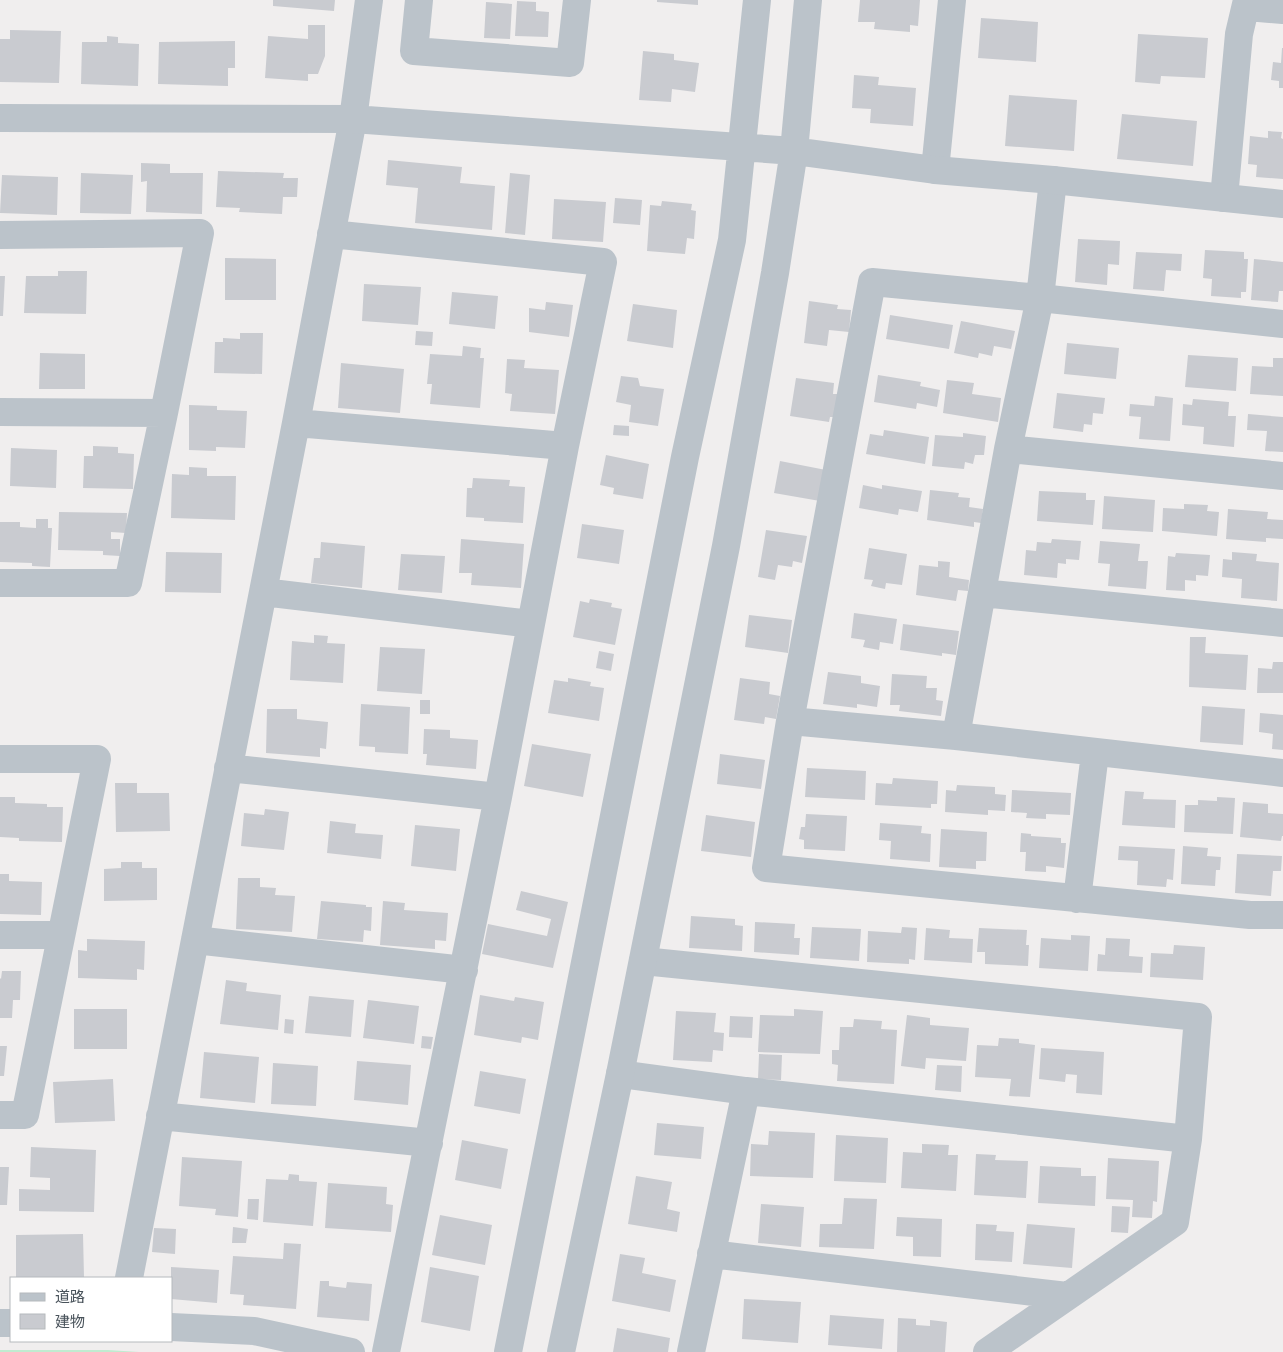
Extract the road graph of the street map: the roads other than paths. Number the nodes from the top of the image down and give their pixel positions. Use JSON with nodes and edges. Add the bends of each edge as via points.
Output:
{"nodes":[{"id":1,"x":368,"y":0,"type":"edge"},
{"id":2,"x":418,"y":0,"type":"edge"},
{"id":3,"x":577,"y":0,"type":"edge"},
{"id":4,"x":757,"y":0,"type":"edge"},
{"id":5,"x":808,"y":0,"type":"edge"},
{"id":6,"x":952,"y":0,"type":"edge"},
{"id":7,"x":1247,"y":4,"type":"edge"},
{"id":8,"x":1283,"y":10,"type":"edge"},
{"id":9,"x":0,"y":118,"type":"edge"},
{"id":10,"x":353,"y":119,"type":"junction"},
{"id":11,"x":742,"y":147,"type":"junction"},
{"id":12,"x":794,"y":151,"type":"junction"},
{"id":13,"x":935,"y":170,"type":"junction"},
{"id":14,"x":1053,"y":180,"type":"junction"},
{"id":15,"x":1224,"y":198,"type":"junction"},
{"id":16,"x":1283,"y":204,"type":"edge"},
{"id":17,"x":331,"y":234,"type":"junction"},
{"id":18,"x":0,"y":236,"type":"edge"},
{"id":19,"x":1040,"y":298,"type":"junction"},
{"id":20,"x":1283,"y":324,"type":"edge"},
{"id":21,"x":0,"y":412,"type":"edge"},
{"id":22,"x":164,"y":413,"type":"junction"},
{"id":23,"x":296,"y":423,"type":"junction"},
{"id":24,"x":565,"y":446,"type":"junction"},
{"id":25,"x":1008,"y":449,"type":"junction"},
{"id":26,"x":1283,"y":476,"type":"edge"},
{"id":27,"x":0,"y":583,"type":"edge"},
{"id":28,"x":263,"y":592,"type":"junction"},
{"id":29,"x":982,"y":593,"type":"junction"},
{"id":30,"x":1283,"y":623,"type":"edge"},
{"id":31,"x":531,"y":624,"type":"junction"},
{"id":32,"x":790,"y":721,"type":"junction"},
{"id":33,"x":956,"y":736,"type":"junction"},
{"id":34,"x":1095,"y":753,"type":"junction"},
{"id":35,"x":0,"y":759,"type":"edge"},
{"id":36,"x":228,"y":768,"type":"junction"},
{"id":37,"x":1283,"y":773,"type":"edge"},
{"id":38,"x":498,"y":797,"type":"junction"},
{"id":39,"x":1078,"y":899,"type":"junction"},
{"id":40,"x":1283,"y":915,"type":"edge"},
{"id":41,"x":0,"y":935,"type":"edge"},
{"id":42,"x":61,"y":935,"type":"junction"},
{"id":43,"x":195,"y":940,"type":"junction"},
{"id":44,"x":642,"y":961,"type":"junction"},
{"id":45,"x":464,"y":970,"type":"junction"},
{"id":46,"x":620,"y":1074,"type":"junction"},
{"id":47,"x":746,"y":1091,"type":"junction"},
{"id":48,"x":0,"y":1115,"type":"edge"},
{"id":49,"x":160,"y":1116,"type":"junction"},
{"id":50,"x":1188,"y":1140,"type":"junction"},
{"id":51,"x":429,"y":1143,"type":"junction"},
{"id":52,"x":711,"y":1254,"type":"junction"},
{"id":53,"x":129,"y":1277,"type":"edge"},
{"id":54,"x":1067,"y":1296,"type":"junction"},
{"id":55,"x":172,"y":1326,"type":"edge"},
{"id":56,"x":350,"y":1352,"type":"edge"},
{"id":57,"x":386,"y":1352,"type":"edge"},
{"id":58,"x":508,"y":1352,"type":"edge"},
{"id":59,"x":560,"y":1352,"type":"edge"},
{"id":60,"x":691,"y":1352,"type":"edge"},
{"id":61,"x":987,"y":1352,"type":"edge"}],
"edges":[{"from":1,"to":10,"type":"street"},
{"from":2,"to":3,"type":"street","via":[[414,51],[570,63]]},
{"from":4,"to":11,"type":"street"},
{"from":5,"to":12,"type":"street"},
{"from":6,"to":13,"type":"street"},
{"from":7,"to":8,"type":"street"},
{"from":7,"to":15,"type":"street","via":[[1238,34]]},
{"from":9,"to":10,"type":"street"},
{"from":10,"to":11,"type":"street"},
{"from":10,"to":17,"type":"street"},
{"from":11,"to":12,"type":"street"},
{"from":11,"to":58,"type":"street","via":[[732,240],[685,457]]},
{"from":12,"to":13,"type":"street"},
{"from":12,"to":44,"type":"street","via":[[726,546]]},
{"from":13,"to":14,"type":"street"},
{"from":14,"to":15,"type":"street"},
{"from":14,"to":19,"type":"street"},
{"from":15,"to":16,"type":"street"},
{"from":17,"to":23,"type":"street"},
{"from":17,"to":24,"type":"street","via":[[603,262]]},
{"from":18,"to":22,"type":"street","via":[[200,233]]},
{"from":19,"to":20,"type":"street"},
{"from":19,"to":25,"type":"street"},
{"from":19,"to":32,"type":"street","via":[[872,282]]},
{"from":21,"to":22,"type":"street"},
{"from":22,"to":27,"type":"street","via":[[128,583]]},
{"from":23,"to":24,"type":"street"},
{"from":23,"to":28,"type":"street"},
{"from":24,"to":31,"type":"street"},
{"from":25,"to":26,"type":"street"},
{"from":25,"to":29,"type":"street"},
{"from":28,"to":31,"type":"street"},
{"from":28,"to":36,"type":"street"},
{"from":29,"to":30,"type":"street"},
{"from":29,"to":33,"type":"street"},
{"from":31,"to":38,"type":"street"},
{"from":32,"to":33,"type":"street"},
{"from":32,"to":39,"type":"street","via":[[766,868]]},
{"from":33,"to":34,"type":"street"},
{"from":34,"to":37,"type":"street"},
{"from":34,"to":39,"type":"street"},
{"from":35,"to":42,"type":"street","via":[[97,759]]},
{"from":36,"to":38,"type":"street"},
{"from":36,"to":43,"type":"street"},
{"from":38,"to":45,"type":"street"},
{"from":39,"to":40,"type":"street","via":[[1250,915]]},
{"from":41,"to":42,"type":"street"},
{"from":42,"to":48,"type":"street","via":[[25,1114]]},
{"from":43,"to":45,"type":"street"},
{"from":43,"to":49,"type":"street"},
{"from":44,"to":46,"type":"street"},
{"from":44,"to":50,"type":"street","via":[[1198,1017]]},
{"from":45,"to":51,"type":"street"},
{"from":46,"to":47,"type":"street"},
{"from":46,"to":59,"type":"street"},
{"from":47,"to":50,"type":"street"},
{"from":47,"to":52,"type":"street"},
{"from":49,"to":51,"type":"street"},
{"from":49,"to":53,"type":"street"},
{"from":50,"to":54,"type":"street","via":[[1175,1222]]},
{"from":51,"to":57,"type":"street"},
{"from":52,"to":54,"type":"street"},
{"from":52,"to":60,"type":"street"},
{"from":54,"to":61,"type":"street"},
{"from":55,"to":56,"type":"street","via":[[254,1331]]}]}
